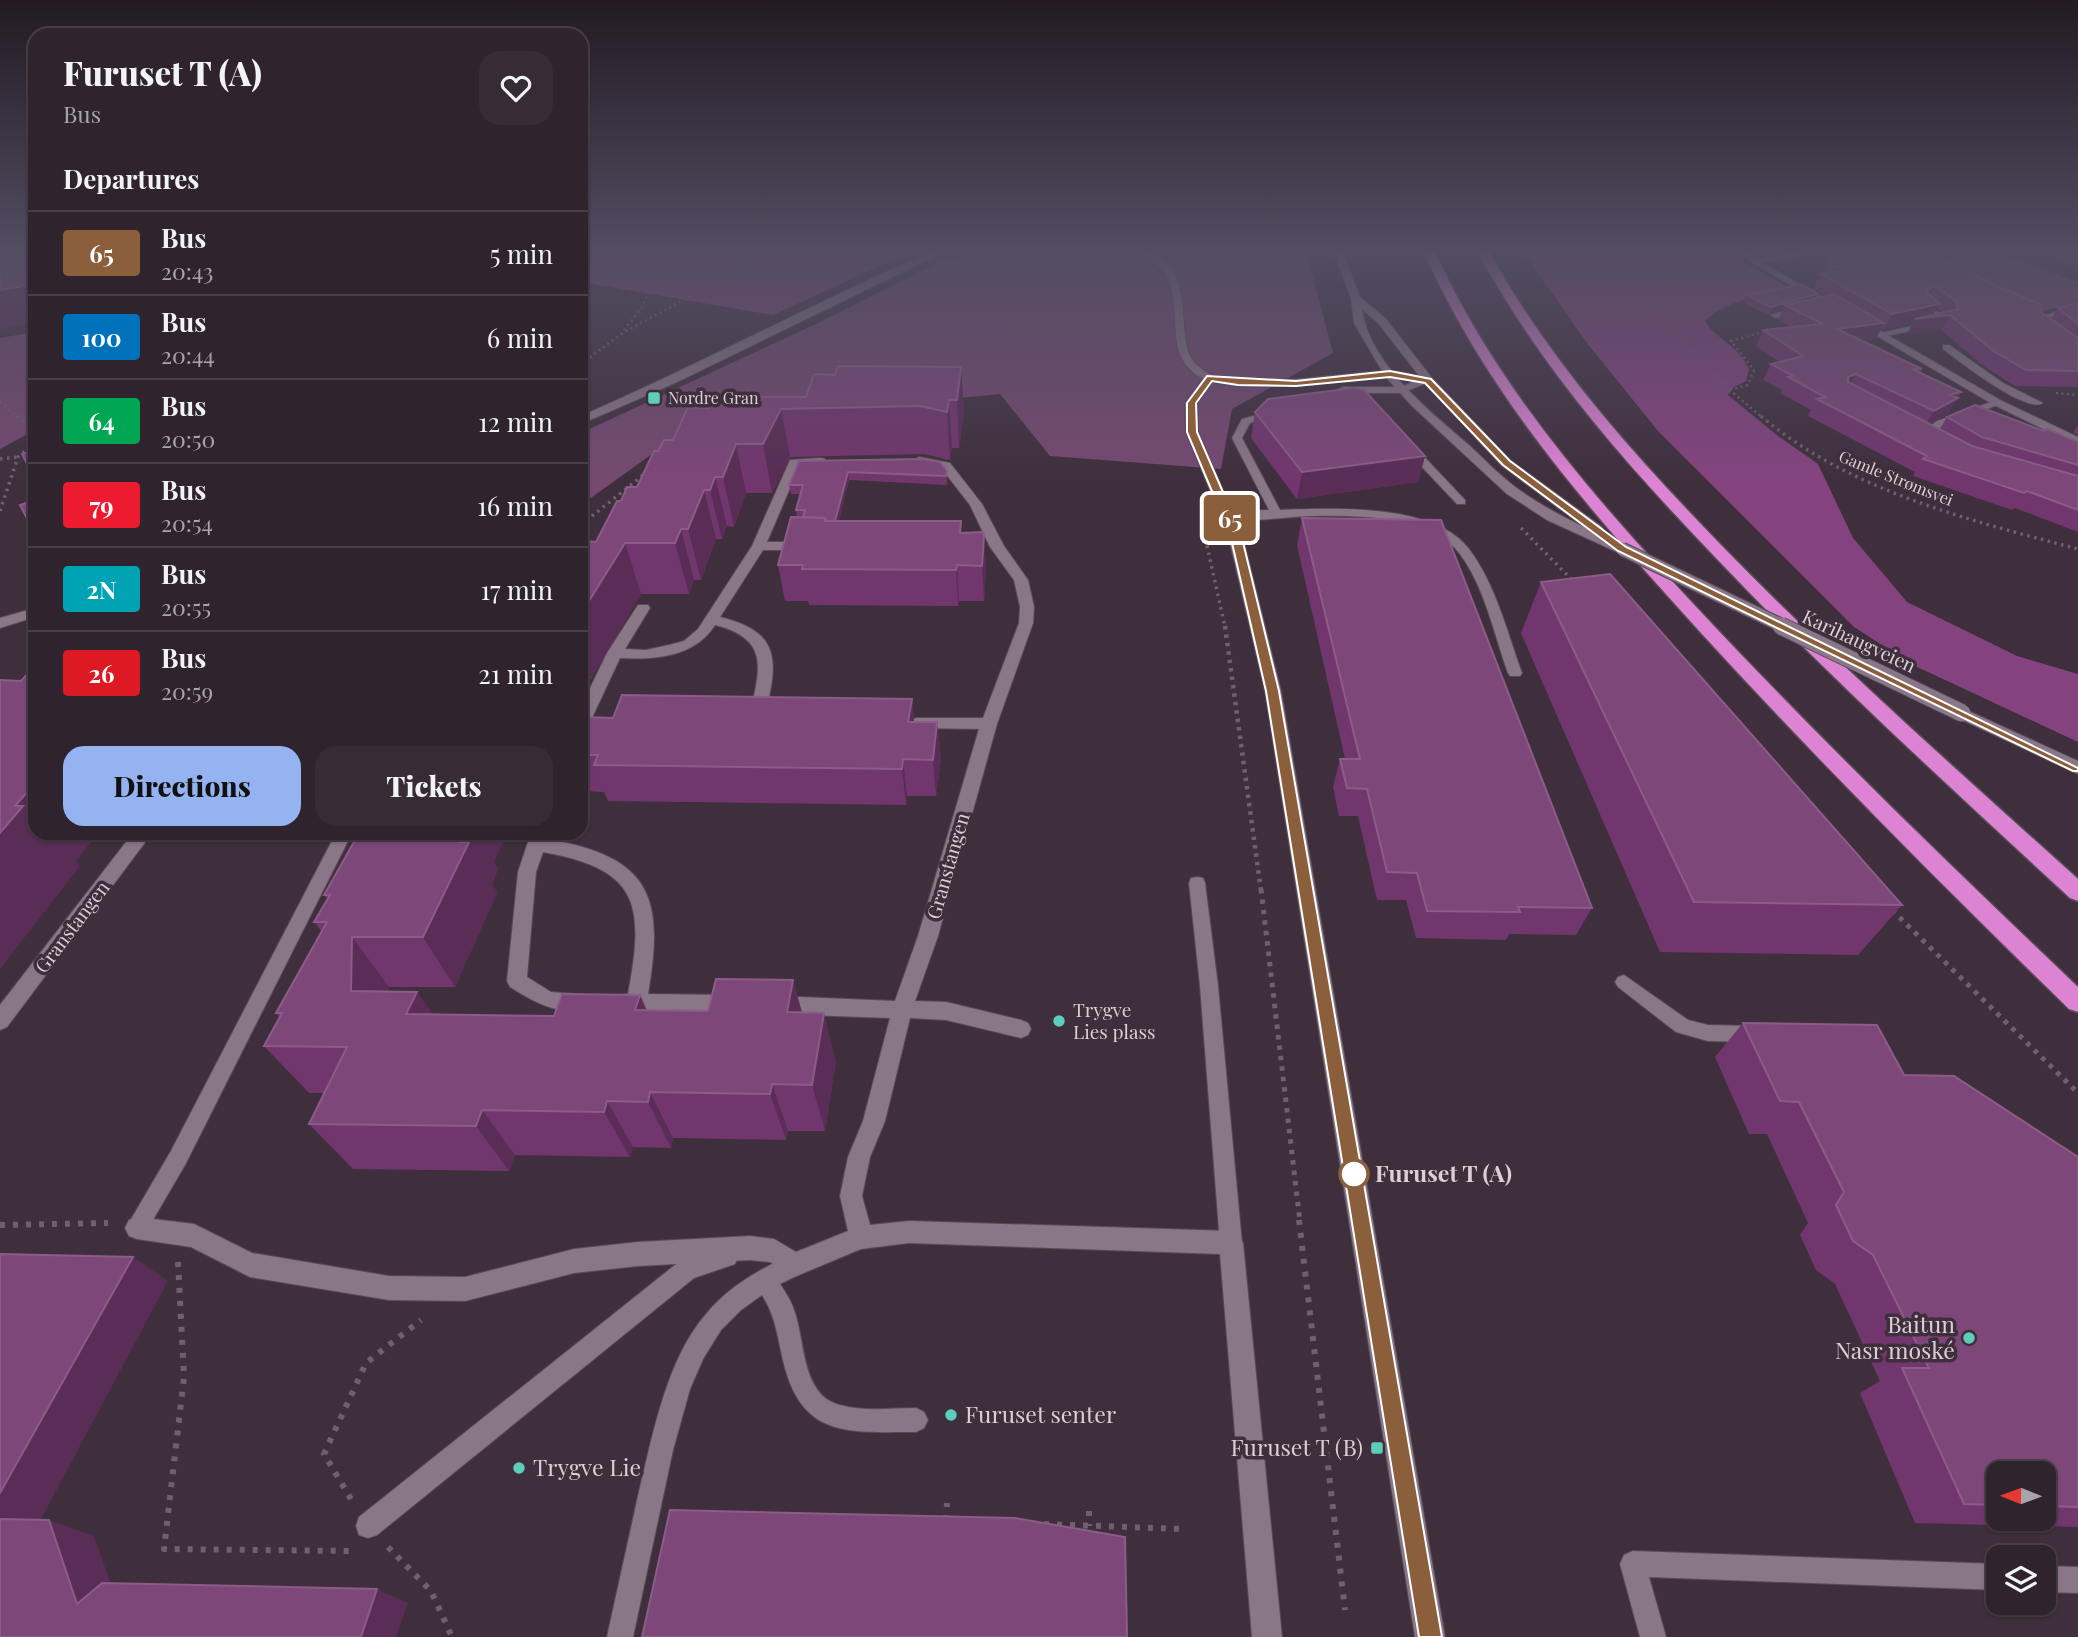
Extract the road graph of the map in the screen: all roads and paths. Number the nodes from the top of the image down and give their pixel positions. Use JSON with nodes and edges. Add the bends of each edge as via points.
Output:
{"nodes":[{"id":1,"x":627,"y":326,"type":"edge"},
{"id":2,"x":635,"y":326,"type":"edge"},
{"id":3,"x":781,"y":326,"type":"edge"},
{"id":4,"x":1181,"y":326,"type":"edge"},
{"id":5,"x":1361,"y":326,"type":"edge"},
{"id":6,"x":1386,"y":326,"type":"edge"},
{"id":7,"x":1467,"y":326,"type":"edge"},
{"id":8,"x":1529,"y":326,"type":"edge"},
{"id":9,"x":1673,"y":326,"type":"edge"},
{"id":10,"x":1868,"y":326,"type":"edge"},
{"id":11,"x":1918,"y":326,"type":"edge"},
{"id":12,"x":2040,"y":326,"type":"edge"},
{"id":13,"x":1772,"y":330,"type":"edge"},
{"id":14,"x":621,"y":334,"type":"junction"},
{"id":15,"x":1882,"y":334,"type":"junction"},
{"id":16,"x":2061,"y":343,"type":"junction"},
{"id":17,"x":2078,"y":344,"type":"edge"},
{"id":18,"x":1946,"y":347,"type":"dead end"},
{"id":19,"x":2078,"y":356,"type":"edge"},
{"id":20,"x":588,"y":359,"type":"edge"},
{"id":21,"x":1390,"y":374,"type":"junction"},
{"id":22,"x":1210,"y":378,"type":"junction"},
{"id":23,"x":1428,"y":380,"type":"junction"},
{"id":24,"x":1296,"y":383,"type":"junction"},
{"id":25,"x":1402,"y":390,"type":"junction"},
{"id":26,"x":1729,"y":390,"type":"junction"},
{"id":27,"x":2052,"y":392,"type":"dead end"},
{"id":28,"x":2078,"y":396,"type":"edge"},
{"id":29,"x":0,"y":402,"type":"edge"},
{"id":30,"x":1997,"y":403,"type":"junction"},
{"id":31,"x":2038,"y":403,"type":"dead end"},
{"id":32,"x":1283,"y":412,"type":"edge"},
{"id":33,"x":588,"y":417,"type":"edge"},
{"id":34,"x":28,"y":424,"type":"edge"},
{"id":35,"x":1911,"y":428,"type":"edge"},
{"id":36,"x":1924,"y":434,"type":"junction"},
{"id":37,"x":1399,"y":436,"type":"edge"},
{"id":38,"x":2078,"y":442,"type":"edge"},
{"id":39,"x":1945,"y":447,"type":"edge"},
{"id":40,"x":28,"y":449,"type":"edge"},
{"id":41,"x":18,"y":457,"type":"junction"},
{"id":42,"x":0,"y":458,"type":"edge"},
{"id":43,"x":899,"y":461,"type":"edge"},
{"id":44,"x":835,"y":462,"type":"edge"},
{"id":45,"x":650,"y":470,"type":"edge"},
{"id":46,"x":1461,"y":502,"type":"dead end"},
{"id":47,"x":0,"y":511,"type":"edge"},
{"id":48,"x":1229,"y":515,"type":"junction"},
{"id":49,"x":1277,"y":515,"type":"junction"},
{"id":50,"x":588,"y":519,"type":"edge"},
{"id":51,"x":1513,"y":520,"type":"dead end"},
{"id":52,"x":1203,"y":528,"type":"dead end"},
{"id":53,"x":759,"y":546,"type":"junction"},
{"id":54,"x":829,"y":546,"type":"edge"},
{"id":55,"x":2078,"y":548,"type":"edge"},
{"id":56,"x":1622,"y":549,"type":"junction"},
{"id":57,"x":1581,"y":589,"type":"edge"},
{"id":58,"x":643,"y":608,"type":"dead end"},
{"id":59,"x":28,"y":614,"type":"edge"},
{"id":60,"x":712,"y":620,"type":"junction"},
{"id":61,"x":0,"y":623,"type":"edge"},
{"id":62,"x":615,"y":653,"type":"junction"},
{"id":63,"x":1516,"y":673,"type":"dead end"},
{"id":64,"x":588,"y":718,"type":"edge"},
{"id":65,"x":756,"y":720,"type":"edge"},
{"id":66,"x":893,"y":722,"type":"edge"},
{"id":67,"x":989,"y":724,"type":"junction"},
{"id":68,"x":2078,"y":768,"type":"edge"},
{"id":69,"x":138,"y":840,"type":"edge"},
{"id":70,"x":340,"y":840,"type":"edge"},
{"id":71,"x":537,"y":840,"type":"edge"},
{"id":72,"x":545,"y":840,"type":"edge"},
{"id":73,"x":1197,"y":883,"type":"dead end"},
{"id":74,"x":2078,"y":892,"type":"edge"},
{"id":75,"x":1889,"y":906,"type":"edge"},
{"id":76,"x":1624,"y":982,"type":"dead end"},
{"id":77,"x":637,"y":1002,"type":"junction"},
{"id":78,"x":2078,"y":1002,"type":"edge"},
{"id":79,"x":903,"y":1007,"type":"junction"},
{"id":80,"x":0,"y":1021,"type":"edge"},
{"id":81,"x":1021,"y":1029,"type":"dead end"},
{"id":82,"x":1776,"y":1035,"type":"edge"},
{"id":83,"x":2078,"y":1093,"type":"edge"},
{"id":84,"x":0,"y":1224,"type":"edge"},
{"id":85,"x":137,"y":1228,"type":"junction"},
{"id":86,"x":177,"y":1233,"type":"junction"},
{"id":87,"x":861,"y":1237,"type":"junction"},
{"id":88,"x":1231,"y":1243,"type":"junction"},
{"id":89,"x":750,"y":1248,"type":"junction"},
{"id":90,"x":794,"y":1265,"type":"junction"},
{"id":91,"x":764,"y":1279,"type":"junction"},
{"id":92,"x":465,"y":1289,"type":"junction"},
{"id":93,"x":366,"y":1363,"type":"dead end"},
{"id":94,"x":916,"y":1420,"type":"dead end"},
{"id":95,"x":947,"y":1503,"type":"dead end"},
{"id":96,"x":1089,"y":1511,"type":"dead end"},
{"id":97,"x":932,"y":1520,"type":"edge"},
{"id":98,"x":946,"y":1521,"type":"junction"},
{"id":99,"x":959,"y":1521,"type":"edge"},
{"id":100,"x":1037,"y":1524,"type":"edge"},
{"id":101,"x":1088,"y":1525,"type":"junction"},
{"id":102,"x":368,"y":1526,"type":"dead end"},
{"id":103,"x":1184,"y":1529,"type":"dead end"},
{"id":104,"x":365,"y":1551,"type":"dead end"},
{"id":105,"x":379,"y":1551,"type":"dead end"},
{"id":106,"x":392,"y":1551,"type":"dead end"},
{"id":107,"x":1986,"y":1577,"type":"edge"},
{"id":108,"x":2056,"y":1579,"type":"edge"},
{"id":109,"x":2078,"y":1580,"type":"edge"},
{"id":110,"x":1345,"y":1610,"type":"dead end"},
{"id":111,"x":620,"y":1637,"type":"edge"},
{"id":112,"x":1267,"y":1637,"type":"edge"},
{"id":113,"x":1430,"y":1637,"type":"edge"},
{"id":114,"x":1653,"y":1637,"type":"edge"}],
"edges":[{"from":1,"to":14,"type":"path"},
{"from":2,"to":14,"type":"path"},
{"from":3,"to":33,"type":"street"},
{"from":4,"to":22,"type":"street","via":[[1189,363]]},
{"from":5,"to":21,"type":"street","name":"Karihaugveien"},
{"from":6,"to":23,"type":"street","name":"Karihaugveien"},
{"from":7,"to":78,"type":"highway","via":[[1562,462],[1625,539],[1774,700]]},
{"from":8,"to":74,"type":"highway","via":[[1612,437],[1810,644]]},
{"from":9,"to":26,"type":"path","name":"Gamle Strømsvei"},
{"from":10,"to":15,"type":"street"},
{"from":11,"to":15,"type":"lane"},
{"from":12,"to":16,"type":"lane"},
{"from":13,"to":26,"type":"path","via":[[1731,341],[1752,365],[1753,377],[1748,385]]},
{"from":14,"to":20,"type":"path"},
{"from":15,"to":30,"type":"street"},
{"from":16,"to":17,"type":"lane"},
{"from":16,"to":19,"type":"lane"},
{"from":18,"to":31,"type":"lane","via":[[1999,385]]},
{"from":21,"to":23,"type":"street"},
{"from":21,"to":24,"type":"street"},
{"from":21,"to":25,"type":"street","name":"Karihaugveien"},
{"from":22,"to":24,"type":"street"},
{"from":22,"to":48,"type":"street","via":[[1191,403],[1192,432]]},
{"from":23,"to":25,"type":"street"},
{"from":23,"to":56,"type":"street","name":"Karihaugveien","via":[[1506,463]]},
{"from":24,"to":25,"type":"street","via":[[1324,390]]},
{"from":25,"to":56,"type":"street","name":"Karihaugveien","via":[[1512,491],[1552,517]]},
{"from":26,"to":55,"type":"path","name":"Gamle Strømsvei","via":[[1793,443],[1861,480],[1953,514]]},
{"from":27,"to":28,"type":"path"},
{"from":29,"to":34,"type":"path"},
{"from":30,"to":36,"type":"lane"},
{"from":30,"to":38,"type":"street"},
{"from":32,"to":49,"type":"lane","via":[[1246,421],[1237,438]]},
{"from":35,"to":36,"type":"lane"},
{"from":36,"to":39,"type":"lane"},
{"from":37,"to":46,"type":"lane"},
{"from":40,"to":41,"type":"path"},
{"from":41,"to":42,"type":"path"},
{"from":41,"to":47,"type":"path"},
{"from":43,"to":67,"type":"street","name":"Granstangen","via":[[946,466],[976,504],[990,547],[1021,580],[1026,623]]},
{"from":44,"to":53,"type":"street","via":[[794,463]]},
{"from":45,"to":50,"type":"path"},
{"from":48,"to":49,"type":"lane"},
{"from":48,"to":113,"type":"street","via":[[1273,691]]},
{"from":49,"to":63,"type":"lane","via":[[1397,516],[1430,525],[1452,538],[1464,550],[1479,580]]},
{"from":51,"to":57,"type":"path"},
{"from":52,"to":110,"type":"path","via":[[1225,626],[1260,882]]},
{"from":53,"to":54,"type":"street"},
{"from":53,"to":60,"type":"street"},
{"from":56,"to":68,"type":"street","name":"Karihaugveien","bridge":true},
{"from":58,"to":62,"type":"street"},
{"from":59,"to":61,"type":"street"},
{"from":60,"to":62,"type":"street","via":[[689,644],[646,655]]},
{"from":60,"to":65,"type":"street","via":[[733,623],[748,632],[768,657]]},
{"from":62,"to":64,"type":"street"},
{"from":66,"to":67,"type":"street"},
{"from":67,"to":79,"type":"street","name":"Granstangen"},
{"from":69,"to":80,"type":"street","name":"Granstangen"},
{"from":70,"to":85,"type":"lane","via":[[178,1158]]},
{"from":71,"to":77,"type":"street","via":[[527,872],[517,981],[548,1000]]},
{"from":72,"to":77,"type":"street","via":[[592,853],[619,867],[634,887],[645,910],[648,934]]},
{"from":73,"to":88,"type":"lane"},
{"from":75,"to":83,"type":"path"},
{"from":76,"to":82,"type":"lane","via":[[1683,1026],[1708,1033]]},
{"from":77,"to":79,"type":"street"},
{"from":79,"to":81,"type":"street","via":[[946,1011]]},
{"from":79,"to":87,"type":"street","name":"Granstangen","via":[[851,1196]]},
{"from":84,"to":85,"type":"path","via":[[100,1222]]},
{"from":85,"to":86,"type":"street"},
{"from":86,"to":92,"type":"street","via":[[194,1236],[263,1268],[389,1288]]},
{"from":86,"to":104,"type":"path","via":[[184,1377],[163,1549]]},
{"from":87,"to":88,"type":"street","via":[[909,1232]]},
{"from":87,"to":90,"type":"street"},
{"from":88,"to":112,"type":"street"},
{"from":89,"to":90,"type":"street","via":[[774,1251]]},
{"from":89,"to":92,"type":"street","via":[[575,1261]]},
{"from":89,"to":102,"type":"lane","via":[[688,1269]]},
{"from":90,"to":91,"type":"lane"},
{"from":91,"to":94,"type":"lane","via":[[784,1310],[805,1392],[820,1408],[838,1417]]},
{"from":91,"to":111,"type":"lane","via":[[706,1332],[689,1366],[668,1421]]},
{"from":92,"to":93,"type":"path"},
{"from":95,"to":98,"type":"path"},
{"from":96,"to":101,"type":"path"},
{"from":97,"to":98,"type":"path"},
{"from":98,"to":99,"type":"path"},
{"from":100,"to":101,"type":"path"},
{"from":101,"to":103,"type":"path"},
{"from":105,"to":106,"type":"path"},
{"from":107,"to":114,"type":"lane","via":[[1633,1564]]},
{"from":108,"to":109,"type":"lane"}]}
